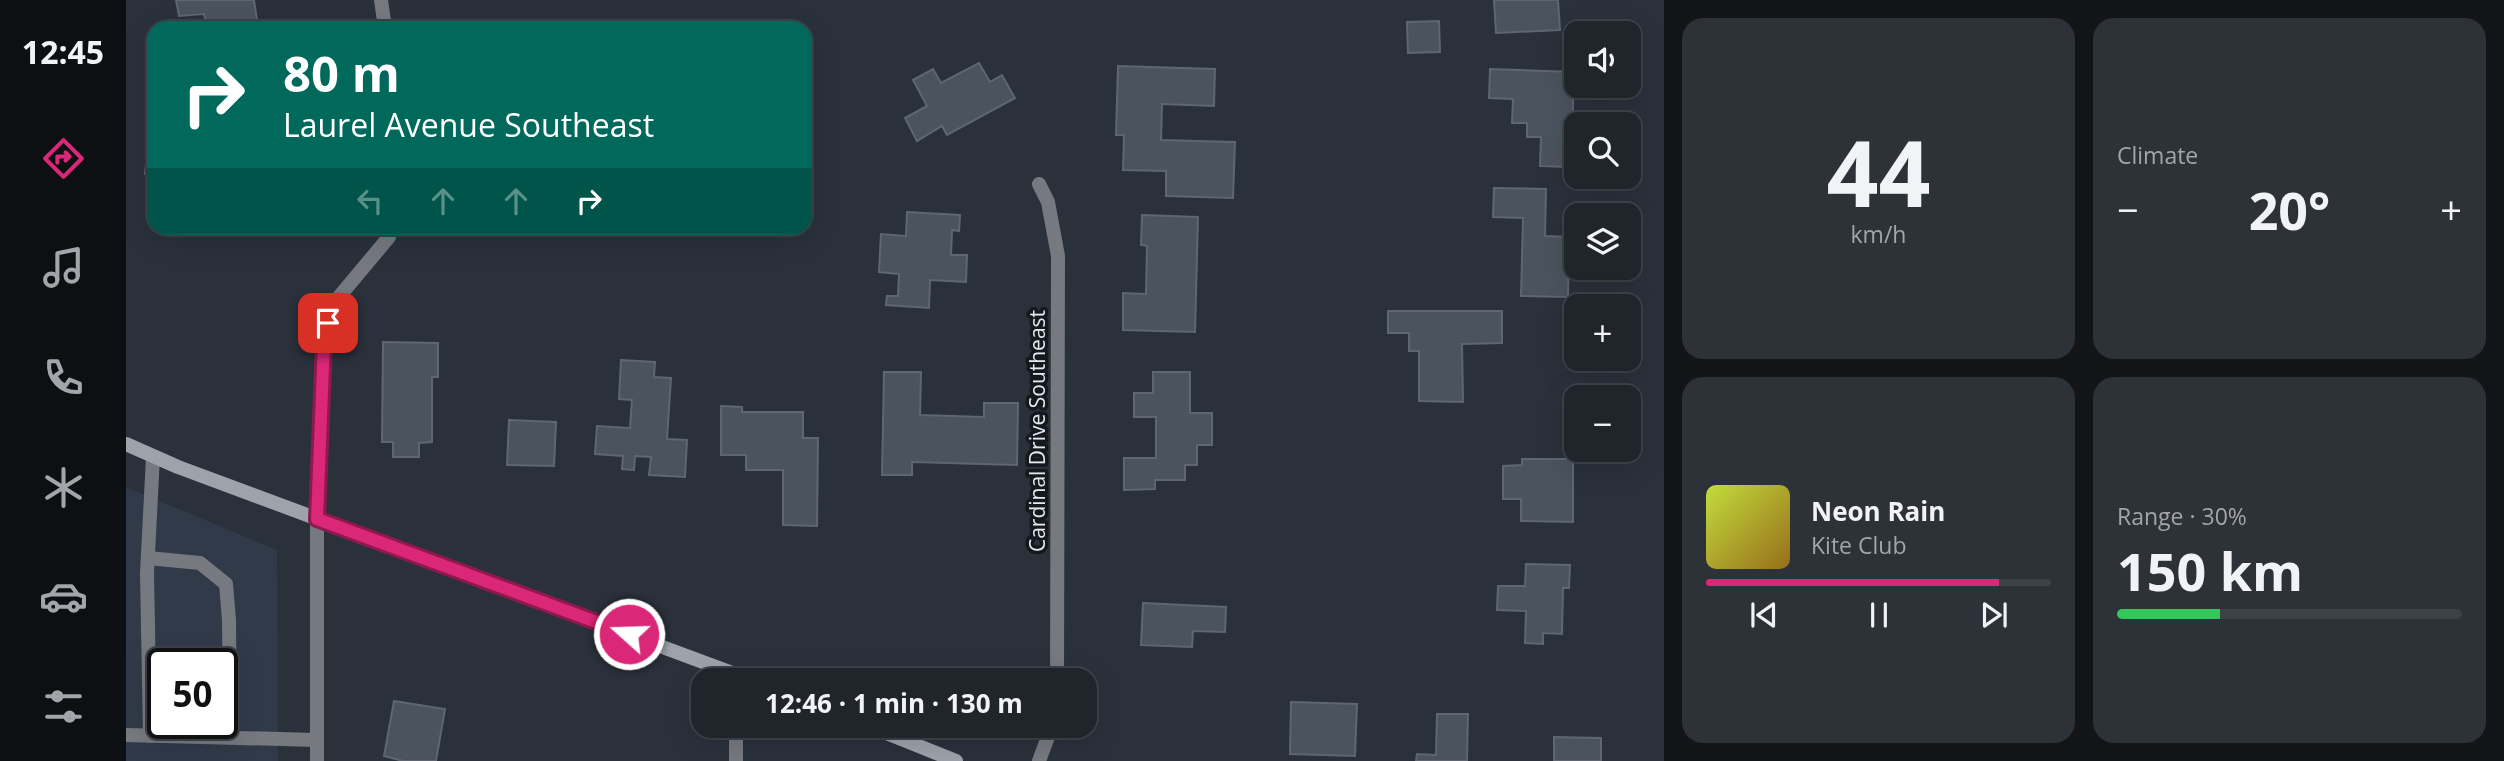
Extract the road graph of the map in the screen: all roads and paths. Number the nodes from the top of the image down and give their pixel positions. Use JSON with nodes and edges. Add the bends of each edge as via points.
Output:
{"nodes":[{"id":1,"x":381,"y":0,"type":"edge"},
{"id":2,"x":384,"y":21,"type":"edge"},
{"id":3,"x":1039,"y":184,"type":"dead end"},
{"id":4,"x":389,"y":235,"type":"edge"},
{"id":5,"x":126,"y":444,"type":"edge"},
{"id":6,"x":153,"y":457,"type":"junction"},
{"id":7,"x":317,"y":519,"type":"junction"},
{"id":8,"x":148,"y":558,"type":"junction"},
{"id":9,"x":149,"y":648,"type":"edge"},
{"id":10,"x":229,"y":648,"type":"edge"},
{"id":11,"x":712,"y":668,"type":"edge"},
{"id":12,"x":1057,"y":668,"type":"edge"},
{"id":13,"x":126,"y":735,"type":"edge"},
{"id":14,"x":147,"y":736,"type":"edge"},
{"id":15,"x":238,"y":737,"type":"edge"},
{"id":16,"x":736,"y":738,"type":"edge"},
{"id":17,"x":899,"y":738,"type":"edge"},
{"id":18,"x":1048,"y":738,"type":"edge"},
{"id":19,"x":317,"y":740,"type":"junction"},
{"id":20,"x":317,"y":761,"type":"edge"},
{"id":21,"x":736,"y":761,"type":"edge"},
{"id":22,"x":956,"y":761,"type":"edge"},
{"id":23,"x":1039,"y":761,"type":"edge"}],
"edges":[{"from":1,"to":2,"type":"street"},
{"from":3,"to":12,"type":"street","name":"Cardinal Drive Southeast","via":[[1048,202],[1058,256]]},
{"from":4,"to":7,"type":"street","via":[[333,304],[324,342]]},
{"from":5,"to":6,"type":"main road"},
{"from":6,"to":7,"type":"main road"},
{"from":6,"to":8,"type":"street"},
{"from":7,"to":11,"type":"main road"},
{"from":7,"to":19,"type":"street"},
{"from":8,"to":9,"type":"street"},
{"from":8,"to":10,"type":"street","via":[[200,563],[226,584]]},
{"from":13,"to":14,"type":"street"},
{"from":15,"to":19,"type":"street"},
{"from":16,"to":21,"type":"street"},
{"from":17,"to":22,"type":"main road"},
{"from":18,"to":23,"type":"street"},
{"from":19,"to":20,"type":"street"}]}
